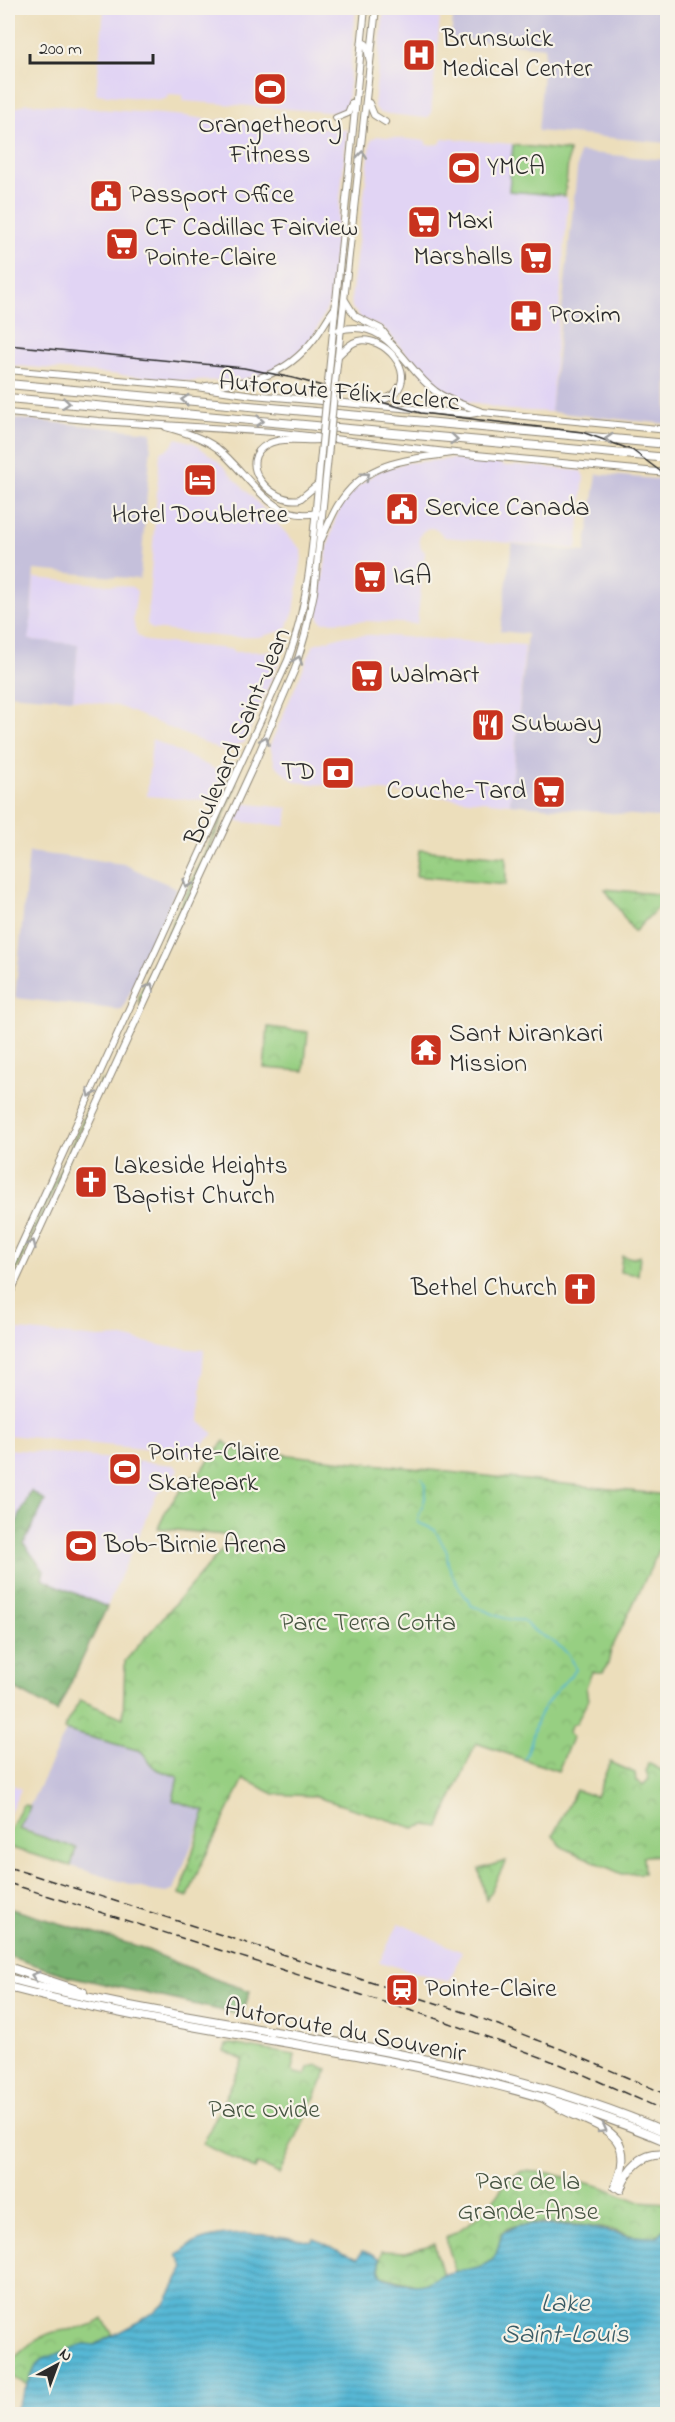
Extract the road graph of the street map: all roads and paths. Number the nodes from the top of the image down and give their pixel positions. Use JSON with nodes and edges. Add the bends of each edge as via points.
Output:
{"nodes":[{"id":1,"x":365,"y":8,"type":"edge"},
{"id":2,"x":376,"y":8,"type":"edge"},
{"id":3,"x":362,"y":42,"type":"junction"},
{"id":4,"x":371,"y":66,"type":"junction"},
{"id":5,"x":357,"y":85,"type":"junction"},
{"id":6,"x":367,"y":100,"type":"junction"},
{"id":7,"x":336,"y":118,"type":"dead end"},
{"id":8,"x":386,"y":122,"type":"dead end"},
{"id":9,"x":345,"y":300,"type":"junction"},
{"id":10,"x":335,"y":308,"type":"junction"},
{"id":11,"x":341,"y":330,"type":"junction"},
{"id":12,"x":333,"y":332,"type":"junction"},
{"id":13,"x":390,"y":342,"type":"junction"},
{"id":14,"x":338,"y":356,"type":"junction"},
{"id":15,"x":8,"y":370,"type":"edge"},
{"id":16,"x":332,"y":383,"type":"junction"},
{"id":17,"x":8,"y":384,"type":"edge"},
{"id":18,"x":196,"y":387,"type":"junction"},
{"id":19,"x":8,"y":398,"type":"edge"},
{"id":20,"x":365,"y":405,"type":"junction"},
{"id":21,"x":483,"y":412,"type":"junction"},
{"id":22,"x":8,"y":413,"type":"edge"},
{"id":23,"x":158,"y":425,"type":"junction"},
{"id":24,"x":668,"y":430,"type":"edge"},
{"id":25,"x":332,"y":439,"type":"junction"},
{"id":26,"x":668,"y":444,"type":"edge"},
{"id":27,"x":455,"y":453,"type":"junction"},
{"id":28,"x":324,"y":457,"type":"junction"},
{"id":29,"x":668,"y":458,"type":"edge"},
{"id":30,"x":668,"y":472,"type":"edge"},
{"id":31,"x":318,"y":484,"type":"junction"},
{"id":32,"x":323,"y":510,"type":"junction"},
{"id":33,"x":315,"y":514,"type":"junction"},
{"id":34,"x":320,"y":541,"type":"junction"},
{"id":35,"x":8,"y":1274,"type":"edge"},
{"id":36,"x":8,"y":1298,"type":"edge"},
{"id":37,"x":8,"y":1967,"type":"edge"},
{"id":38,"x":8,"y":1978,"type":"edge"},
{"id":39,"x":8,"y":1987,"type":"edge"},
{"id":40,"x":103,"y":2000,"type":"junction"},
{"id":41,"x":540,"y":2096,"type":"junction"},
{"id":42,"x":668,"y":2133,"type":"edge"},
{"id":43,"x":668,"y":2142,"type":"edge"},
{"id":44,"x":668,"y":2155,"type":"edge"}],
"edges":[{"from":1,"to":3,"type":"main road","name":"Boulevard Saint-Jean"},
{"from":2,"to":4,"type":"main road","name":"Boulevard Saint-Jean"},
{"from":3,"to":4,"type":"main road"},
{"from":3,"to":5,"type":"main road","name":"Boulevard Saint-Jean"},
{"from":4,"to":6,"type":"main road","name":"Boulevard Saint-Jean"},
{"from":5,"to":7,"type":"main road","via":[[349,112]]},
{"from":5,"to":10,"type":"main road","name":"Boulevard Saint-Jean"},
{"from":6,"to":8,"type":"main road","via":[[374,115]]},
{"from":9,"to":6,"type":"main road","name":"Boulevard Saint-Jean","one_way":true},
{"from":9,"to":11,"type":"main road","name":"Boulevard Saint-Jean"},
{"from":9,"to":13,"type":"main road","via":[[355,316],[381,329]]},
{"from":10,"to":12,"type":"main road","name":"Boulevard Saint-Jean"},
{"from":10,"to":18,"type":"main road","via":[[306,349],[276,372],[250,382]]},
{"from":11,"to":12,"type":"main road"},
{"from":11,"to":13,"type":"main road","via":[[364,328]]},
{"from":11,"to":14,"type":"main road","name":"Boulevard Saint-Jean"},
{"from":12,"to":16,"type":"main road","name":"Boulevard Saint-Jean"},
{"from":13,"to":21,"type":"main road","via":[[434,390]]},
{"from":14,"to":16,"type":"main road","name":"Boulevard Saint-Jean"},
{"from":14,"to":20,"type":"main road","via":[[353,343],[368,341],[387,350],[398,363],[402,377],[398,390],[385,400]]},
{"from":15,"to":18,"type":"main road"},
{"from":16,"to":28,"type":"main road","name":"Boulevard Saint-Jean","bridge":true},
{"from":26,"to":17,"type":"highway","name":"Autoroute Félix-Leclerc","one_way":true},
{"from":18,"to":20,"type":"main road"},
{"from":19,"to":29,"type":"highway","name":"Autoroute Félix-Leclerc","one_way":true},
{"from":20,"to":21,"type":"main road"},
{"from":21,"to":24,"type":"main road"},
{"from":22,"to":23,"type":"main road"},
{"from":23,"to":25,"type":"main road"},
{"from":23,"to":33,"type":"main road","via":[[213,445],[278,508]]},
{"from":25,"to":27,"type":"main road"},
{"from":25,"to":31,"type":"main road","via":[[273,442],[262,448],[255,460],[261,482],[283,498],[300,498]]},
{"from":27,"to":30,"type":"main road"},
{"from":34,"to":27,"type":"main road","one_way":true,"via":[[341,501],[370,473],[394,462]]},
{"from":28,"to":31,"type":"main road","name":"Boulevard Saint-Jean"},
{"from":28,"to":32,"type":"main road","name":"Boulevard Saint-Jean"},
{"from":31,"to":33,"type":"main road","name":"Boulevard Saint-Jean"},
{"from":32,"to":33,"type":"main road"},
{"from":32,"to":34,"type":"main road","name":"Boulevard Saint-Jean"},
{"from":33,"to":35,"type":"main road","name":"Boulevard Saint-Jean","one_way":true,"via":[[305,593],[286,664]]},
{"from":36,"to":34,"type":"main road","name":"Boulevard Saint-Jean","one_way":true,"via":[[290,680],[307,628]]},
{"from":40,"to":37,"type":"highway","one_way":true},
{"from":38,"to":40,"type":"highway","name":"Autoroute du Souvenir"},
{"from":39,"to":41,"type":"highway","name":"Autoroute du Souvenir","via":[[450,2073]]},
{"from":40,"to":42,"type":"highway","name":"Autoroute du Souvenir","via":[[488,2073],[581,2100]]},
{"from":41,"to":43,"type":"highway","name":"Autoroute du Souvenir"},
{"from":41,"to":44,"type":"highway","one_way":true,"via":[[617,2139],[624,2162],[618,2188],[637,2162],[654,2155]]}]}
